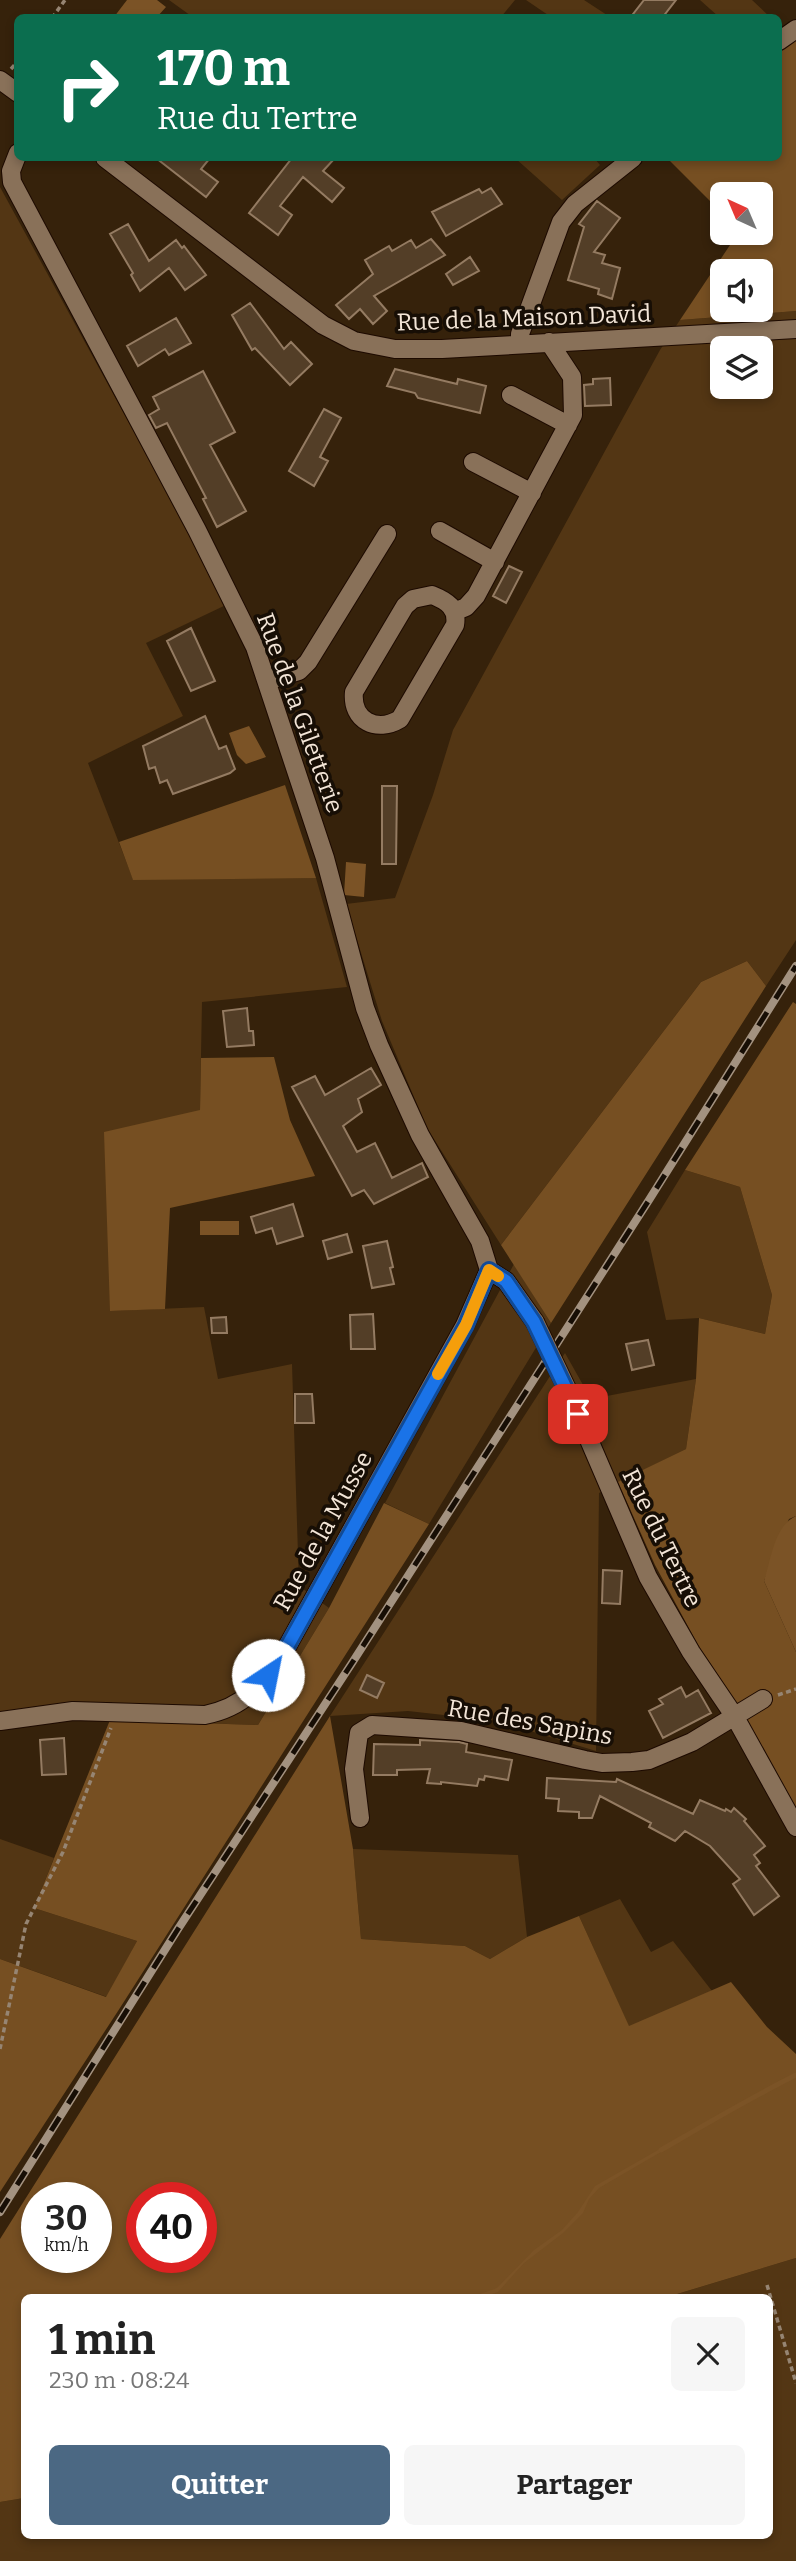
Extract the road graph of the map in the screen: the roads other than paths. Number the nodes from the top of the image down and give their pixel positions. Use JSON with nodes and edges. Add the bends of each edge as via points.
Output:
{"nodes":[{"id":1,"x":14,"y":159,"type":"edge"},
{"id":2,"x":109,"y":161,"type":"edge"},
{"id":3,"x":629,"y":161,"type":"edge"},
{"id":4,"x":796,"y":329,"type":"edge"},
{"id":5,"x":549,"y":342,"type":"junction"},
{"id":6,"x":520,"y":344,"type":"junction"},
{"id":7,"x":511,"y":395,"type":"dead end"},
{"id":8,"x":568,"y":425,"type":"junction"},
{"id":9,"x":473,"y":462,"type":"dead end"},
{"id":10,"x":532,"y":493,"type":"junction"},
{"id":11,"x":440,"y":531,"type":"dead end"},
{"id":12,"x":387,"y":534,"type":"dead end"},
{"id":13,"x":495,"y":562,"type":"junction"},
{"id":14,"x":454,"y":612,"type":"junction"},
{"id":15,"x":267,"y":681,"type":"junction"},
{"id":16,"x":489,"y":1270,"type":"junction"},
{"id":17,"x":763,"y":1699,"type":"dead end"},
{"id":18,"x":734,"y":1717,"type":"junction"},
{"id":19,"x":0,"y":1721,"type":"edge"},
{"id":20,"x":359,"y":1818,"type":"dead end"},
{"id":21,"x":796,"y":1828,"type":"edge"}],
"edges":[{"from":1,"to":15,"type":"street","name":"Rue de la Giletterie","via":[[12,182],[228,589]]},
{"from":2,"to":6,"type":"street","name":"Rue de la Maison David","via":[[323,325],[354,341],[395,349]]},
{"from":3,"to":6,"type":"street","via":[[575,204],[561,222]]},
{"from":4,"to":5,"type":"street","name":"Rue de la Maison David"},
{"from":5,"to":6,"type":"street","name":"Rue de la Maison David"},
{"from":5,"to":8,"type":"street","via":[[572,377],[573,415]]},
{"from":7,"to":8,"type":"street"},
{"from":8,"to":10,"type":"street"},
{"from":9,"to":10,"type":"street"},
{"from":10,"to":13,"type":"street"},
{"from":11,"to":13,"type":"street"},
{"from":12,"to":15,"type":"street","via":[[308,663],[299,671]]},
{"from":13,"to":14,"type":"street","via":[[477,596]]},
{"from":14,"to":14,"type":"street","via":[[432,595],[405,606],[354,692],[353,702],[367,722],[379,726],[400,719],[455,625]]},
{"from":15,"to":16,"type":"street","name":"Rue de la Giletterie","via":[[325,858],[365,1008],[420,1135],[480,1241]]},
{"from":16,"to":18,"type":"street","name":"Rue du Tertre","bridge":true,"via":[[506,1281],[534,1322],[648,1577]]},
{"from":16,"to":19,"type":"street","name":"Rue de la Musse","via":[[466,1325],[288,1645],[254,1692],[224,1711],[205,1715],[73,1711]]},
{"from":17,"to":18,"type":"street","name":"Rue des Sapins"},
{"from":18,"to":20,"type":"street","name":"Rue des Sapins","via":[[671,1751],[617,1763],[461,1731],[372,1725],[359,1733],[354,1769]]},
{"from":18,"to":21,"type":"street","name":"Rue du Tertre"}]}
